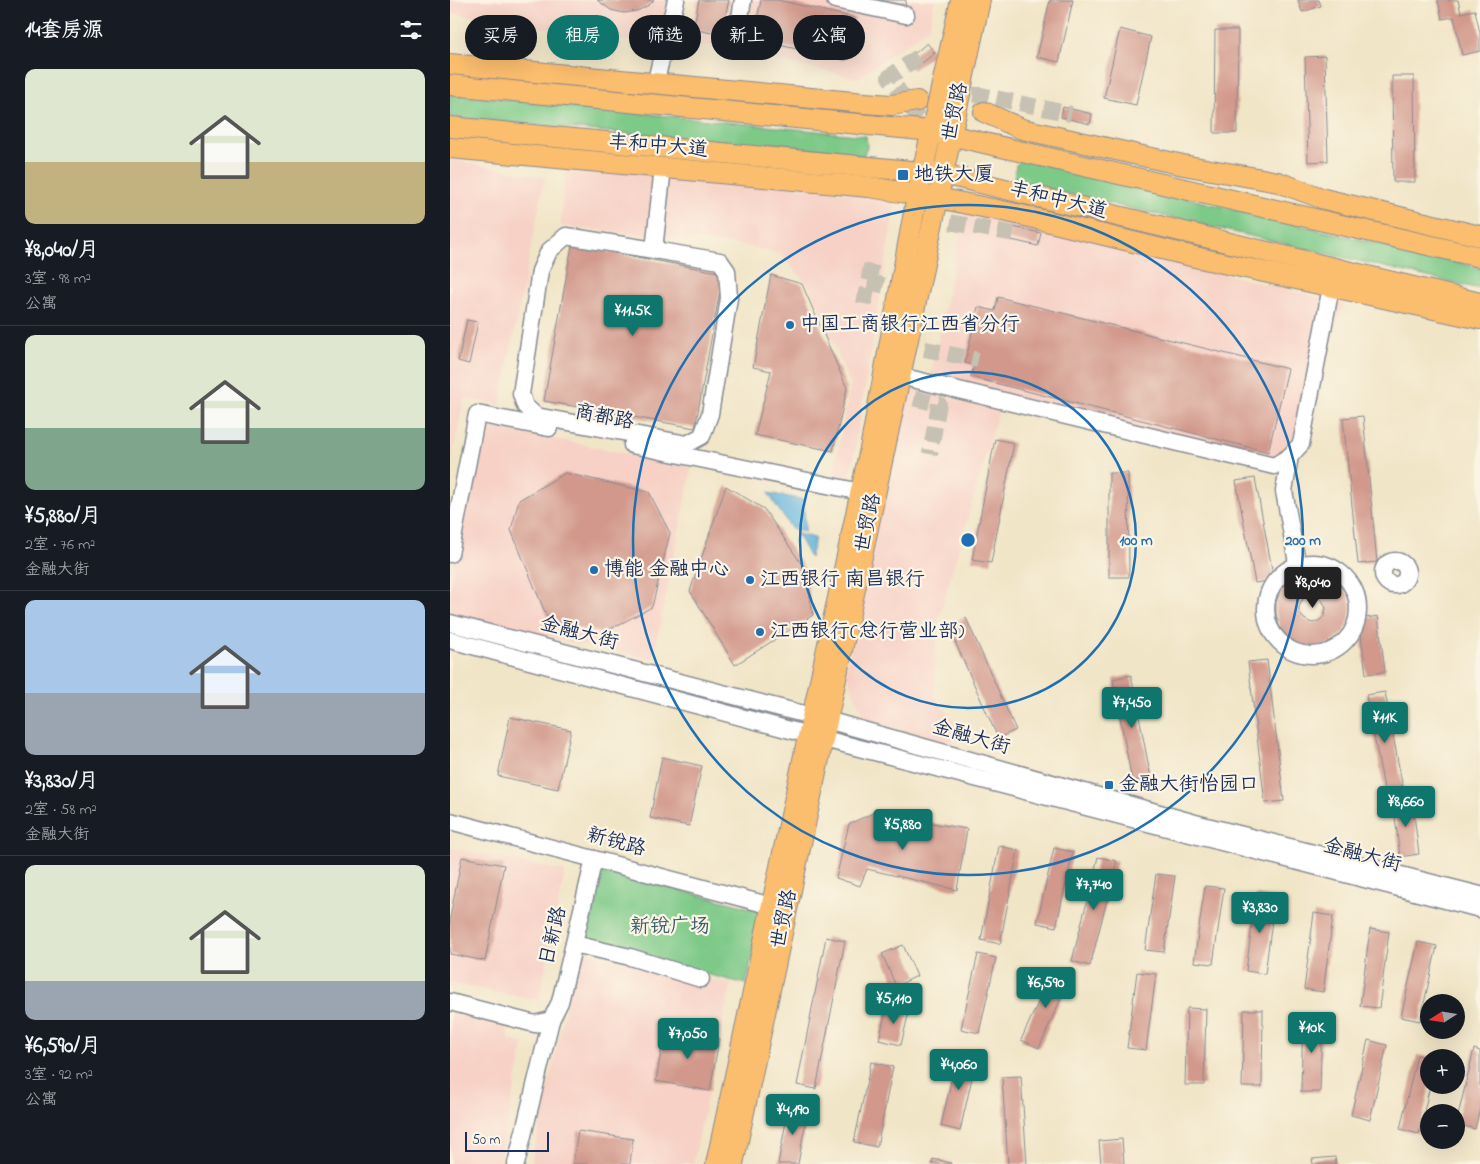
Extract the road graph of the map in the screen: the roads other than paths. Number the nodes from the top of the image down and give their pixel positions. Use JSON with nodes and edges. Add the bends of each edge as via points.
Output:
{"nodes":[{"id":1,"x":676,"y":0,"type":"edge"},
{"id":2,"x":743,"y":0,"type":"edge"},
{"id":3,"x":835,"y":0,"type":"edge"},
{"id":4,"x":960,"y":0,"type":"edge"},
{"id":5,"x":980,"y":0,"type":"edge"},
{"id":6,"x":740,"y":15,"type":"edge"},
{"id":7,"x":906,"y":15,"type":"dead end"},
{"id":8,"x":450,"y":64,"type":"edge"},
{"id":9,"x":956,"y":67,"type":"junction"},
{"id":10,"x":655,"y":84,"type":"junction"},
{"id":11,"x":450,"y":85,"type":"edge"},
{"id":12,"x":918,"y":101,"type":"junction"},
{"id":13,"x":984,"y":112,"type":"junction"},
{"id":14,"x":855,"y":124,"type":"junction"},
{"id":15,"x":450,"y":127,"type":"edge"},
{"id":16,"x":942,"y":133,"type":"junction"},
{"id":17,"x":450,"y":148,"type":"edge"},
{"id":18,"x":1029,"y":153,"type":"junction"},
{"id":19,"x":663,"y":168,"type":"junction"},
{"id":20,"x":922,"y":172,"type":"junction"},
{"id":21,"x":943,"y":174,"type":"junction"},
{"id":22,"x":918,"y":196,"type":"junction"},
{"id":23,"x":938,"y":198,"type":"junction"},
{"id":24,"x":1480,"y":236,"type":"edge"},
{"id":25,"x":654,"y":250,"type":"junction"},
{"id":26,"x":1480,"y":257,"type":"edge"},
{"id":27,"x":1331,"y":287,"type":"junction"},
{"id":28,"x":1480,"y":303,"type":"edge"},
{"id":29,"x":1480,"y":319,"type":"edge"},
{"id":30,"x":900,"y":376,"type":"junction"},
{"id":31,"x":1290,"y":456,"type":"junction"},
{"id":32,"x":861,"y":492,"type":"junction"},
{"id":33,"x":450,"y":554,"type":"edge"},
{"id":34,"x":1299,"y":572,"type":"junction"},
{"id":35,"x":450,"y":623,"type":"edge"},
{"id":36,"x":450,"y":640,"type":"edge"},
{"id":37,"x":818,"y":728,"type":"junction"},
{"id":38,"x":450,"y":821,"type":"edge"},
{"id":39,"x":594,"y":859,"type":"junction"},
{"id":40,"x":1480,"y":895,"type":"edge"},
{"id":41,"x":772,"y":906,"type":"junction"},
{"id":42,"x":1480,"y":909,"type":"edge"},
{"id":43,"x":574,"y":944,"type":"junction"},
{"id":44,"x":701,"y":979,"type":"dead end"},
{"id":45,"x":450,"y":1002,"type":"edge"},
{"id":46,"x":551,"y":1020,"type":"junction"},
{"id":47,"x":516,"y":1164,"type":"edge"},
{"id":48,"x":716,"y":1164,"type":"edge"},
{"id":49,"x":733,"y":1164,"type":"edge"}],
"edges":[{"from":1,"to":10,"type":"street"},
{"from":2,"to":6,"type":"street"},
{"from":3,"to":7,"type":"street"},
{"from":4,"to":9,"type":"main road","name":"世贸路"},
{"from":5,"to":9,"type":"main road","name":"世贸路"},
{"from":8,"to":10,"type":"main road"},
{"from":9,"to":12,"type":"main road"},
{"from":9,"to":13,"type":"main road"},
{"from":9,"to":16,"type":"main road","name":"世贸路"},
{"from":10,"to":12,"type":"main road","via":[[864,104]]},
{"from":11,"to":14,"type":"main road","name":"丰和中大道"},
{"from":12,"to":14,"type":"main road"},
{"from":13,"to":18,"type":"main road","via":[[997,128]]},
{"from":13,"to":24,"type":"main road","via":[[1022,129],[1278,182],[1324,199]]},
{"from":14,"to":16,"type":"main road","name":"丰和中大道"},
{"from":15,"to":20,"type":"main road","name":"丰和中大道"},
{"from":16,"to":18,"type":"main road","name":"丰和中大道"},
{"from":16,"to":20,"type":"main road","name":"世贸路"},
{"from":16,"to":21,"type":"main road","name":"世贸路"},
{"from":17,"to":19,"type":"main road"},
{"from":18,"to":26,"type":"main road","name":"丰和中大道"},
{"from":19,"to":22,"type":"main road","via":[[869,187]]},
{"from":19,"to":25,"type":"street"},
{"from":20,"to":21,"type":"main road","name":"丰和中大道"},
{"from":20,"to":22,"type":"main road","name":"世贸路"},
{"from":21,"to":23,"type":"main road","name":"世贸路"},
{"from":21,"to":28,"type":"main road","name":"丰和中大道"},
{"from":22,"to":23,"type":"main road"},
{"from":22,"to":32,"type":"main road","name":"世贸路"},
{"from":23,"to":27,"type":"main road"},
{"from":23,"to":30,"type":"main road","name":"世贸路"},
{"from":25,"to":25,"type":"street","via":[[566,236],[549,252],[540,271],[521,394],[525,406],[536,416],[687,444],[702,436],[710,414],[729,298],[727,271],[720,261]]},
{"from":27,"to":29,"type":"main road"},
{"from":27,"to":31,"type":"street","via":[[1301,444]]},
{"from":30,"to":31,"type":"street","via":[[1274,466]]},
{"from":30,"to":37,"type":"main road","name":"世贸路"},
{"from":31,"to":34,"type":"street","via":[[1284,491]]},
{"from":32,"to":33,"type":"street","name":"商都路","via":[[478,414]]},
{"from":32,"to":37,"type":"main road","name":"世贸路"},
{"from":34,"to":34,"type":"street","via":[[1284,572],[1274,582],[1266,610],[1268,625],[1280,643],[1299,654],[1315,656],[1330,653],[1344,644],[1353,632],[1358,617],[1358,601],[1353,586],[1329,566],[1313,563]]},
{"from":35,"to":37,"type":"street","name":"金融大街"},
{"from":36,"to":37,"type":"street","name":"金融大街"},
{"from":37,"to":40,"type":"street","name":"金融大街"},
{"from":37,"to":41,"type":"main road","name":"世贸路"},
{"from":37,"to":42,"type":"street","name":"金融大街"},
{"from":37,"to":49,"type":"main road","name":"世贸路"},
{"from":38,"to":39,"type":"street","name":"新锐路"},
{"from":39,"to":41,"type":"street","name":"新锐路"},
{"from":39,"to":43,"type":"street","name":"日新路"},
{"from":41,"to":48,"type":"main road","name":"世贸路"},
{"from":43,"to":44,"type":"street"},
{"from":43,"to":46,"type":"street","name":"日新路","via":[[560,1002]]},
{"from":45,"to":46,"type":"street","via":[[535,1024]]},
{"from":46,"to":47,"type":"street","name":"日新路"}]}
